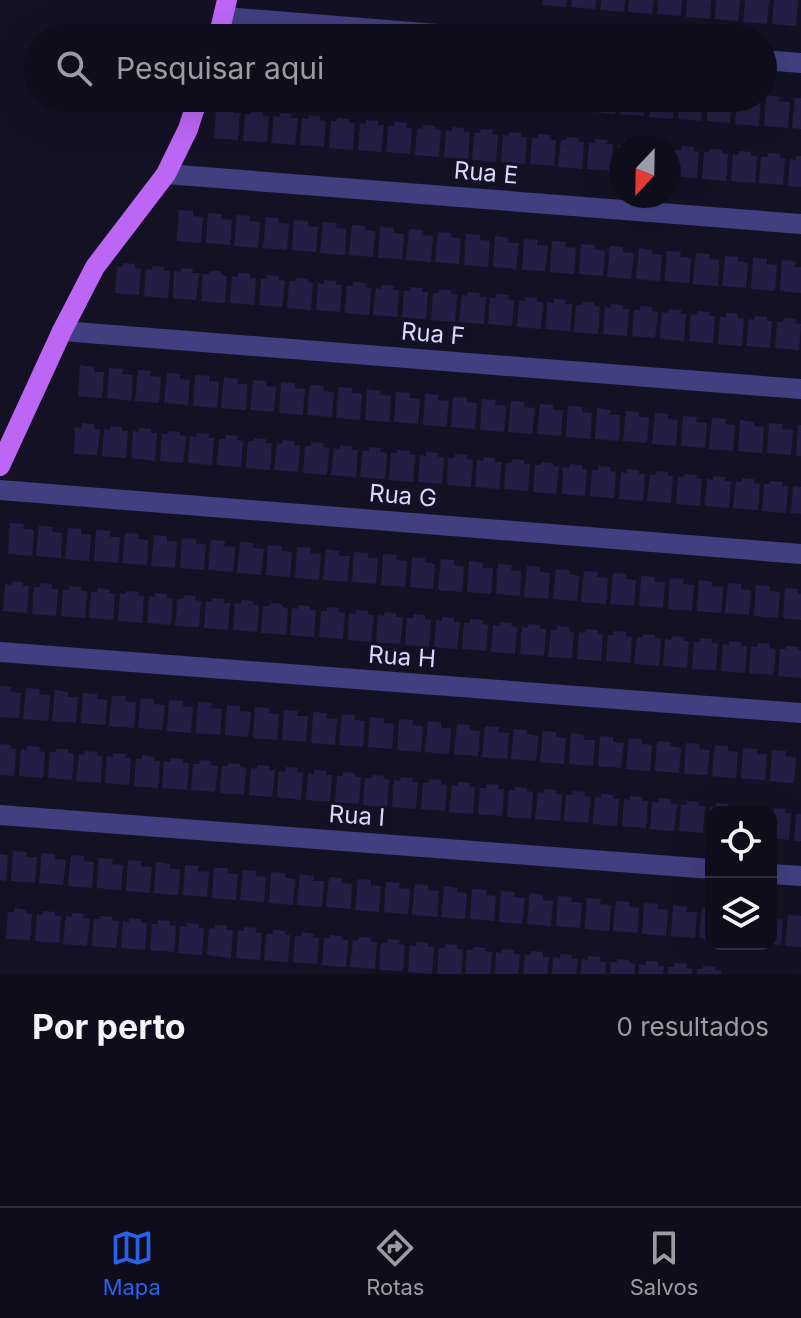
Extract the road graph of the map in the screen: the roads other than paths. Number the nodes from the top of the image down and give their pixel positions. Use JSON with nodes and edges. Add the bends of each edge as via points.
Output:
{"nodes":[{"id":1,"x":226,"y":9,"type":"edge"},
{"id":2,"x":361,"y":24,"type":"edge"},
{"id":3,"x":777,"y":61,"type":"edge"},
{"id":4,"x":801,"y":63,"type":"edge"},
{"id":5,"x":193,"y":112,"type":"edge"},
{"id":6,"x":166,"y":174,"type":"junction"},
{"id":7,"x":801,"y":224,"type":"edge"},
{"id":8,"x":62,"y":331,"type":"junction"},
{"id":9,"x":801,"y":389,"type":"edge"},
{"id":10,"x":0,"y":466,"type":"edge"},
{"id":11,"x":0,"y":490,"type":"edge"},
{"id":12,"x":801,"y":554,"type":"edge"},
{"id":13,"x":0,"y":652,"type":"edge"},
{"id":14,"x":801,"y":713,"type":"edge"},
{"id":15,"x":0,"y":815,"type":"edge"},
{"id":16,"x":705,"y":869,"type":"edge"},
{"id":17,"x":777,"y":874,"type":"edge"},
{"id":18,"x":801,"y":876,"type":"edge"}],
"edges":[{"from":1,"to":2,"type":"street"},
{"from":3,"to":4,"type":"street"},
{"from":5,"to":6,"type":"main road"},
{"from":6,"to":7,"type":"street","name":"Rua E"},
{"from":6,"to":8,"type":"main road","via":[[95,267]]},
{"from":8,"to":9,"type":"street","name":"Rua F"},
{"from":8,"to":10,"type":"main road"},
{"from":11,"to":12,"type":"street","name":"Rua G"},
{"from":13,"to":14,"type":"street","name":"Rua H"},
{"from":15,"to":16,"type":"street","name":"Rua I"},
{"from":17,"to":18,"type":"street"}]}
